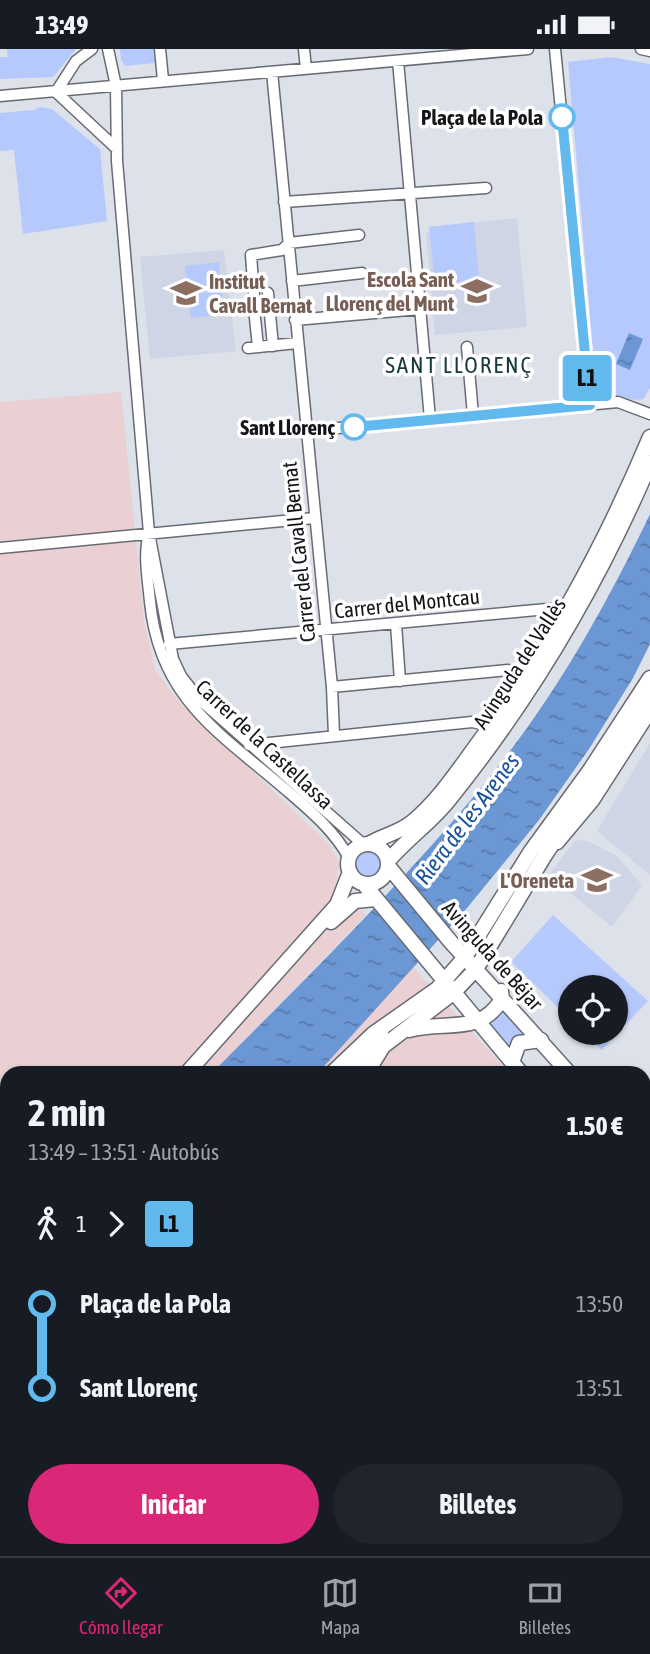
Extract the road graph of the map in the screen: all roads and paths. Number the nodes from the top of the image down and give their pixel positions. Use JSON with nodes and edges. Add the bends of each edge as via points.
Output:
{"nodes":[{"id":1,"x":160,"y":49,"type":"edge"},
{"id":2,"x":304,"y":49,"type":"edge"},
{"id":3,"x":528,"y":49,"type":"edge"},
{"id":4,"x":555,"y":49,"type":"edge"},
{"id":5,"x":641,"y":49,"type":"edge"},
{"id":6,"x":92,"y":50,"type":"edge"},
{"id":7,"x":650,"y":51,"type":"edge"},
{"id":8,"x":446,"y":53,"type":"edge"},
{"id":9,"x":109,"y":55,"type":"edge"},
{"id":10,"x":398,"y":61,"type":"junction"},
{"id":11,"x":306,"y":69,"type":"junction"},
{"id":12,"x":272,"y":72,"type":"junction"},
{"id":13,"x":163,"y":80,"type":"junction"},
{"id":14,"x":116,"y":86,"type":"junction"},
{"id":15,"x":56,"y":92,"type":"junction"},
{"id":16,"x":0,"y":96,"type":"edge"},
{"id":17,"x":116,"y":119,"type":"junction"},
{"id":18,"x":90,"y":124,"type":"junction"},
{"id":19,"x":117,"y":149,"type":"junction"},
{"id":20,"x":486,"y":188,"type":"dead end"},
{"id":21,"x":410,"y":193,"type":"junction"},
{"id":22,"x":284,"y":202,"type":"junction"},
{"id":23,"x":359,"y":235,"type":"dead end"},
{"id":24,"x":289,"y":243,"type":"junction"},
{"id":25,"x":362,"y":273,"type":"dead end"},
{"id":26,"x":292,"y":281,"type":"junction"},
{"id":27,"x":268,"y":293,"type":"dead end"},
{"id":28,"x":254,"y":295,"type":"dead end"},
{"id":29,"x":254,"y":308,"type":"dead end"},
{"id":30,"x":421,"y":309,"type":"junction"},
{"id":31,"x":295,"y":320,"type":"junction"},
{"id":32,"x":297,"y":343,"type":"junction"},
{"id":33,"x":273,"y":346,"type":"junction"},
{"id":34,"x":467,"y":347,"type":"dead end"},
{"id":35,"x":590,"y":405,"type":"junction"},
{"id":36,"x":650,"y":414,"type":"edge"},
{"id":37,"x":473,"y":415,"type":"junction"},
{"id":38,"x":430,"y":419,"type":"junction"},
{"id":39,"x":306,"y":431,"type":"junction"},
{"id":40,"x":650,"y":437,"type":"edge"},
{"id":41,"x":650,"y":463,"type":"edge"},
{"id":42,"x":314,"y":518,"type":"junction"},
{"id":43,"x":149,"y":533,"type":"junction"},
{"id":44,"x":0,"y":548,"type":"edge"},
{"id":45,"x":561,"y":611,"type":"junction"},
{"id":46,"x":396,"y":624,"type":"junction"},
{"id":47,"x":326,"y":631,"type":"junction"},
{"id":48,"x":169,"y":644,"type":"junction"},
{"id":49,"x":515,"y":677,"type":"junction"},
{"id":50,"x":650,"y":678,"type":"edge"},
{"id":51,"x":400,"y":681,"type":"junction"},
{"id":52,"x":332,"y":687,"type":"junction"},
{"id":53,"x":650,"y":698,"type":"edge"},
{"id":54,"x":650,"y":714,"type":"edge"},
{"id":55,"x":482,"y":725,"type":"junction"},
{"id":56,"x":334,"y":735,"type":"junction"},
{"id":57,"x":248,"y":745,"type":"junction"},
{"id":58,"x":412,"y":822,"type":"junction"},
{"id":59,"x":366,"y":844,"type":"junction"},
{"id":60,"x":545,"y":855,"type":"junction"},
{"id":61,"x":349,"y":865,"type":"junction"},
{"id":62,"x":391,"y":868,"type":"junction"},
{"id":63,"x":363,"y":884,"type":"junction"},
{"id":64,"x":375,"y":900,"type":"junction"},
{"id":65,"x":355,"y":901,"type":"junction"},
{"id":66,"x":490,"y":918,"type":"junction"},
{"id":67,"x":308,"y":940,"type":"junction"},
{"id":68,"x":493,"y":940,"type":"junction"},
{"id":69,"x":450,"y":941,"type":"junction"},
{"id":70,"x":465,"y":957,"type":"junction"},
{"id":71,"x":426,"y":960,"type":"junction"},
{"id":72,"x":476,"y":968,"type":"junction"},
{"id":73,"x":449,"y":987,"type":"junction"},
{"id":74,"x":501,"y":992,"type":"junction"},
{"id":75,"x":423,"y":1000,"type":"junction"},
{"id":76,"x":474,"y":1024,"type":"junction"},
{"id":77,"x":394,"y":1032,"type":"junction"},
{"id":78,"x":541,"y":1040,"type":"junction"},
{"id":79,"x":193,"y":1066,"type":"edge"},
{"id":80,"x":339,"y":1066,"type":"edge"},
{"id":81,"x":362,"y":1066,"type":"edge"},
{"id":82,"x":374,"y":1066,"type":"edge"},
{"id":83,"x":516,"y":1066,"type":"edge"},
{"id":84,"x":517,"y":1066,"type":"edge"},
{"id":85,"x":563,"y":1066,"type":"edge"}],
"edges":[{"from":1,"to":13,"type":"street"},
{"from":2,"to":11,"type":"street"},
{"from":3,"to":8,"type":"street"},
{"from":4,"to":35,"type":"street"},
{"from":5,"to":7,"type":"street"},
{"from":6,"to":9,"type":"street"},
{"from":6,"to":15,"type":"street","via":[[76,61]]},
{"from":8,"to":10,"type":"street"},
{"from":9,"to":14,"type":"street","name":"Carrer de la Castellassa"},
{"from":10,"to":11,"type":"street"},
{"from":10,"to":21,"type":"street"},
{"from":11,"to":12,"type":"street"},
{"from":12,"to":13,"type":"street"},
{"from":12,"to":22,"type":"street","name":"Carrer del Cavall Bernat"},
{"from":13,"to":14,"type":"street"},
{"from":14,"to":15,"type":"street"},
{"from":14,"to":17,"type":"street","name":"Carrer de la Castellassa"},
{"from":15,"to":16,"type":"street"},
{"from":15,"to":18,"type":"street"},
{"from":17,"to":18,"type":"street","via":[[111,125]]},
{"from":17,"to":19,"type":"street","name":"Carrer de la Castellassa"},
{"from":18,"to":19,"type":"street"},
{"from":19,"to":43,"type":"street","name":"Carrer de la Castellassa"},
{"from":20,"to":21,"type":"street"},
{"from":21,"to":22,"type":"street"},
{"from":21,"to":30,"type":"street"},
{"from":22,"to":24,"type":"street","name":"Carrer del Cavall Bernat"},
{"from":23,"to":24,"type":"street"},
{"from":24,"to":26,"type":"street","name":"Carrer del Cavall Bernat"},
{"from":24,"to":28,"type":"street","via":[[282,250],[251,255]]},
{"from":25,"to":26,"type":"street"},
{"from":26,"to":31,"type":"street","name":"Carrer del Cavall Bernat"},
{"from":27,"to":33,"type":"street"},
{"from":29,"to":33,"type":"street","via":[[253,348]]},
{"from":30,"to":31,"type":"street"},
{"from":30,"to":38,"type":"street"},
{"from":31,"to":32,"type":"street","name":"Carrer del Cavall Bernat"},
{"from":32,"to":33,"type":"street"},
{"from":32,"to":39,"type":"street","name":"Carrer del Cavall Bernat"},
{"from":34,"to":37,"type":"street"},
{"from":35,"to":36,"type":"street","via":[[618,402]]},
{"from":35,"to":37,"type":"street","via":[[509,408]]},
{"from":37,"to":38,"type":"street"},
{"from":38,"to":39,"type":"street"},
{"from":39,"to":42,"type":"street","name":"Carrer del Cavall Bernat"},
{"from":40,"to":45,"type":"main road","name":"Avinguda del Vallès","via":[[626,494]]},
{"from":41,"to":62,"type":"main road","name":"Avinguda del Vallès","via":[[564,638],[522,702]]},
{"from":42,"to":43,"type":"street"},
{"from":42,"to":47,"type":"street","name":"Carrer del Cavall Bernat"},
{"from":43,"to":44,"type":"street"},
{"from":43,"to":48,"type":"street","name":"Carrer de la Castellassa"},
{"from":43,"to":61,"type":"street","name":"Carrer de la Castellassa","via":[[145,550],[151,614],[170,678],[192,707],[324,824]]},
{"from":45,"to":46,"type":"street","name":"Carrer del Montcau"},
{"from":45,"to":49,"type":"main road","name":"Avinguda del Vallès"},
{"from":45,"to":58,"type":"main road","name":"Avinguda del Vallès","via":[[486,732]]},
{"from":46,"to":47,"type":"street","name":"Carrer del Montcau"},
{"from":46,"to":51,"type":"street"},
{"from":47,"to":48,"type":"street","name":"Carrer del Montcau"},
{"from":47,"to":52,"type":"street","name":"Carrer del Cavall Bernat"},
{"from":48,"to":57,"type":"street","name":"Carrer de la Castellassa","via":[[189,688]]},
{"from":49,"to":51,"type":"street","name":"Avinguda del Vallès","via":[[508,670]]},
{"from":49,"to":55,"type":"main road","name":"Avinguda del Vallès"},
{"from":50,"to":66,"type":"main road"},
{"from":51,"to":52,"type":"street","name":"Avinguda del Vallès"},
{"from":52,"to":56,"type":"street","name":"Carrer del Cavall Bernat"},
{"from":53,"to":60,"type":"main road"},
{"from":54,"to":60,"type":"street","via":[[594,801]]},
{"from":55,"to":56,"type":"street","name":"Avinguda del Vallès","via":[[472,722]]},
{"from":55,"to":58,"type":"main road","name":"Avinguda del Vallès"},
{"from":56,"to":57,"type":"street","name":"Avinguda del Vallès"},
{"from":57,"to":59,"type":"street","name":"Carrer de la Castellassa"},
{"from":58,"to":59,"type":"main road","name":"Avinguda del Vallès"},
{"from":59,"to":61,"type":"main road","via":[[355,849]]},
{"from":59,"to":62,"type":"main road","via":[[380,848]]},
{"from":60,"to":68,"type":"main road"},
{"from":61,"to":63,"type":"main road"},
{"from":61,"to":67,"type":"main road","via":[[342,897]]},
{"from":62,"to":63,"type":"main road","via":[[381,880]]},
{"from":62,"to":69,"type":"main road","name":"Avinguda de Béjar"},
{"from":63,"to":64,"type":"main road"},
{"from":63,"to":65,"type":"main road"},
{"from":64,"to":65,"type":"main road"},
{"from":64,"to":71,"type":"main road"},
{"from":65,"to":67,"type":"main road"},
{"from":66,"to":69,"type":"main road"},
{"from":66,"to":70,"type":"main road"},
{"from":67,"to":79,"type":"main road"},
{"from":68,"to":72,"type":"main road"},
{"from":68,"to":74,"type":"main road","via":[[490,966]]},
{"from":69,"to":70,"type":"main road","name":"Avinguda de Béjar"},
{"from":70,"to":72,"type":"main road","name":"Avinguda de Béjar"},
{"from":70,"to":73,"type":"main road"},
{"from":71,"to":73,"type":"main road"},
{"from":71,"to":75,"type":"main road","via":[[429,978]]},
{"from":72,"to":73,"type":"main road"},
{"from":72,"to":74,"type":"main road","name":"Avinguda de Béjar"},
{"from":73,"to":75,"type":"main road"},
{"from":73,"to":76,"type":"main road"},
{"from":73,"to":77,"type":"main road"},
{"from":74,"to":76,"type":"main road","via":[[495,1010]]},
{"from":74,"to":78,"type":"main road","name":"Avinguda de Béjar"},
{"from":75,"to":77,"type":"main road"},
{"from":76,"to":77,"type":"main road","via":[[442,1023]]},
{"from":76,"to":83,"type":"main road","name":"Avinguda de Béjar"},
{"from":77,"to":80,"type":"main road","via":[[358,1046]]},
{"from":77,"to":81,"type":"main road"},
{"from":77,"to":82,"type":"street"},
{"from":78,"to":84,"type":"main road","name":"Avinguda de Béjar","via":[[519,1043]]},
{"from":78,"to":85,"type":"main road","name":"Avinguda de Béjar"}]}
